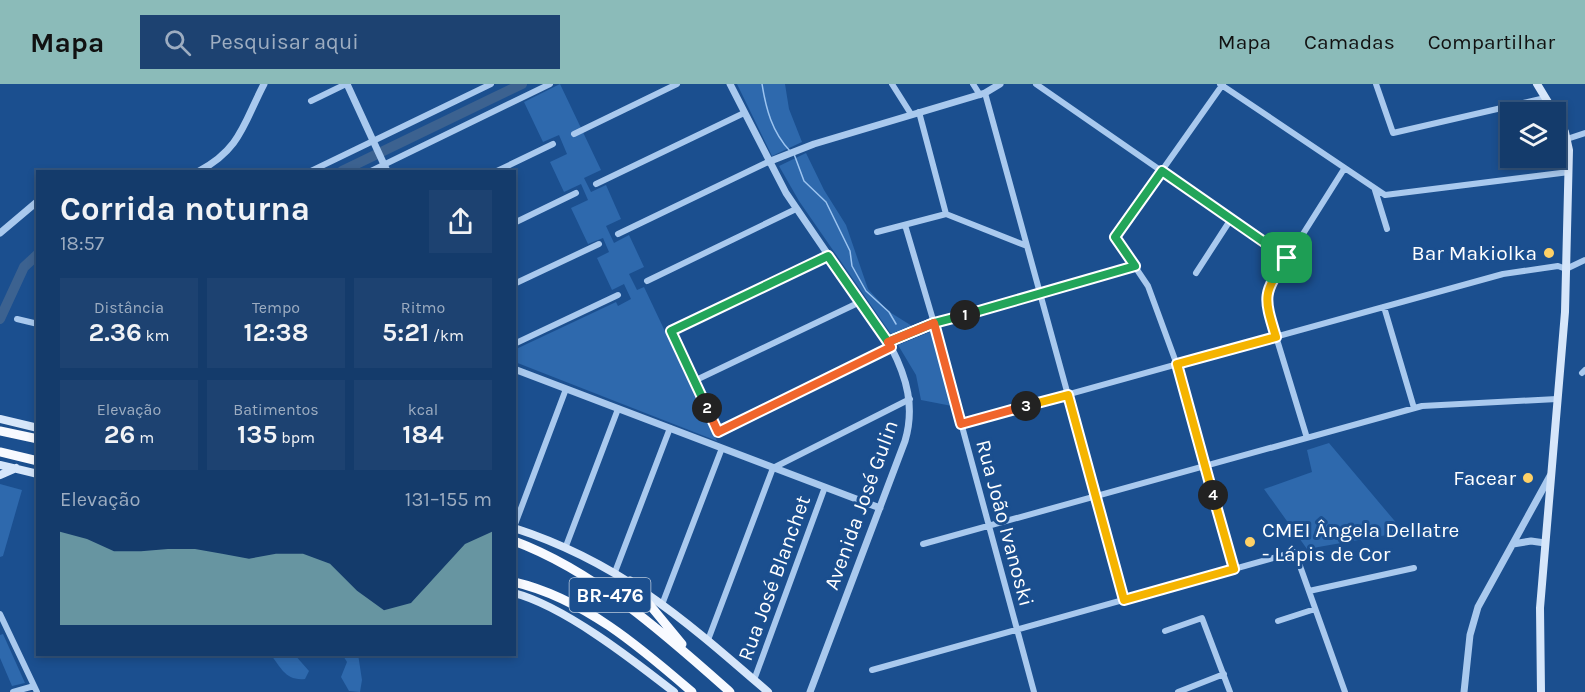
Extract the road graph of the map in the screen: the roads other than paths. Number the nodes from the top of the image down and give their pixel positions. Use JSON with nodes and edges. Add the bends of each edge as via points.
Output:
{"nodes":[{"id":1,"x":264,"y":84,"type":"edge"},
{"id":2,"x":346,"y":84,"type":"edge"},
{"id":3,"x":491,"y":84,"type":"edge"},
{"id":4,"x":550,"y":84,"type":"edge"},
{"id":5,"x":677,"y":84,"type":"edge"},
{"id":6,"x":730,"y":84,"type":"edge"},
{"id":7,"x":892,"y":84,"type":"edge"},
{"id":8,"x":973,"y":84,"type":"edge"},
{"id":9,"x":1000,"y":84,"type":"edge"},
{"id":10,"x":1036,"y":84,"type":"edge"},
{"id":11,"x":1376,"y":84,"type":"edge"},
{"id":12,"x":1537,"y":84,"type":"edge"},
{"id":13,"x":1221,"y":85,"type":"edge"},
{"id":14,"x":983,"y":94,"type":"junction"},
{"id":15,"x":1545,"y":98,"type":"junction"},
{"id":16,"x":310,"y":101,"type":"dead end"},
{"id":17,"x":1548,"y":102,"type":"edge"},
{"id":18,"x":915,"y":113,"type":"junction"},
{"id":19,"x":744,"y":114,"type":"junction"},
{"id":20,"x":1585,"y":133,"type":"edge"},
{"id":21,"x":574,"y":134,"type":"dead end"},
{"id":22,"x":1567,"y":139,"type":"joint"},
{"id":23,"x":375,"y":144,"type":"junction"},
{"id":24,"x":553,"y":144,"type":"dead end"},
{"id":25,"x":768,"y":162,"type":"junction"},
{"id":26,"x":385,"y":166,"type":"edge"},
{"id":27,"x":1344,"y":169,"type":"junction"},
{"id":28,"x":201,"y":170,"type":"edge"},
{"id":29,"x":313,"y":170,"type":"edge"},
{"id":30,"x":499,"y":170,"type":"edge"},
{"id":31,"x":1162,"y":171,"type":"junction"},
{"id":32,"x":1569,"y":172,"type":"junction"},
{"id":33,"x":596,"y":184,"type":"dead end"},
{"id":34,"x":1375,"y":190,"type":"junction"},
{"id":35,"x":576,"y":193,"type":"dead end"},
{"id":36,"x":36,"y":203,"type":"edge"},
{"id":37,"x":796,"y":209,"type":"junction"},
{"id":38,"x":946,"y":214,"type":"junction"},
{"id":39,"x":1231,"y":219,"type":"junction"},
{"id":40,"x":516,"y":222,"type":"edge"},
{"id":41,"x":905,"y":225,"type":"junction"},
{"id":42,"x":1387,"y":229,"type":"dead end"},
{"id":43,"x":878,"y":232,"type":"dead end"},
{"id":44,"x":0,"y":233,"type":"edge"},
{"id":45,"x":618,"y":234,"type":"dead end"},
{"id":46,"x":599,"y":244,"type":"dead end"},
{"id":47,"x":1027,"y":246,"type":"junction"},
{"id":48,"x":828,"y":256,"type":"junction"},
{"id":49,"x":1287,"y":258,"type":"junction"},
{"id":50,"x":1585,"y":260,"type":"edge"},
{"id":51,"x":1135,"y":266,"type":"junction"},
{"id":52,"x":1566,"y":269,"type":"junction"},
{"id":53,"x":1196,"y":273,"type":"dead end"},
{"id":54,"x":647,"y":281,"type":"dead end"},
{"id":55,"x":516,"y":283,"type":"edge"},
{"id":56,"x":1040,"y":293,"type":"junction"},
{"id":57,"x":618,"y":295,"type":"dead end"},
{"id":58,"x":860,"y":302,"type":"junction"},
{"id":59,"x":1384,"y":307,"type":"junction"},
{"id":60,"x":17,"y":320,"type":"dead end"},
{"id":61,"x":934,"y":323,"type":"junction"},
{"id":62,"x":36,"y":324,"type":"edge"},
{"id":63,"x":1276,"y":337,"type":"junction"},
{"id":64,"x":516,"y":343,"type":"edge"},
{"id":65,"x":889,"y":344,"type":"junction"},
{"id":66,"x":1177,"y":364,"type":"junction"},
{"id":67,"x":516,"y":370,"type":"edge"},
{"id":68,"x":694,"y":381,"type":"junction"},
{"id":69,"x":566,"y":389,"type":"junction"},
{"id":70,"x":1068,"y":395,"type":"junction"},
{"id":71,"x":910,"y":399,"type":"junction"},
{"id":72,"x":1557,"y":399,"type":"junction"},
{"id":73,"x":1414,"y":408,"type":"junction"},
{"id":74,"x":618,"y":409,"type":"junction"},
{"id":75,"x":0,"y":419,"type":"edge"},
{"id":76,"x":961,"y":424,"type":"junction"},
{"id":77,"x":36,"y":428,"type":"edge"},
{"id":78,"x":670,"y":428,"type":"junction"},
{"id":79,"x":0,"y":431,"type":"edge"},
{"id":80,"x":1307,"y":438,"type":"junction"},
{"id":81,"x":36,"y":439,"type":"edge"},
{"id":82,"x":722,"y":448,"type":"junction"},
{"id":83,"x":0,"y":452,"type":"edge"},
{"id":84,"x":36,"y":461,"type":"edge"},
{"id":85,"x":0,"y":465,"type":"edge"},
{"id":86,"x":1205,"y":466,"type":"junction"},
{"id":87,"x":16,"y":468,"type":"junction"},
{"id":88,"x":773,"y":468,"type":"junction"},
{"id":89,"x":36,"y":473,"type":"edge"},
{"id":90,"x":0,"y":476,"type":"edge"},
{"id":91,"x":1550,"y":476,"type":"junction"},
{"id":92,"x":825,"y":487,"type":"junction"},
{"id":93,"x":1096,"y":496,"type":"junction"},
{"id":94,"x":880,"y":508,"type":"junction"},
{"id":95,"x":516,"y":523,"type":"edge"},
{"id":96,"x":989,"y":526,"type":"junction"},
{"id":97,"x":516,"y":529,"type":"edge"},
{"id":98,"x":516,"y":542,"type":"edge"},
{"id":99,"x":1545,"y":543,"type":"junction"},
{"id":100,"x":923,"y":544,"type":"dead end"},
{"id":101,"x":1513,"y":544,"type":"junction"},
{"id":102,"x":566,"y":546,"type":"junction"},
{"id":103,"x":1414,"y":568,"type":"dead end"},
{"id":104,"x":1234,"y":569,"type":"junction"},
{"id":105,"x":615,"y":572,"type":"junction"},
{"id":106,"x":630,"y":581,"type":"junction"},
{"id":107,"x":516,"y":583,"type":"edge"},
{"id":108,"x":1309,"y":591,"type":"junction"},
{"id":109,"x":516,"y":594,"type":"edge"},
{"id":110,"x":1124,"y":600,"type":"junction"},
{"id":111,"x":663,"y":602,"type":"junction"},
{"id":112,"x":1315,"y":609,"type":"junction"},
{"id":113,"x":0,"y":614,"type":"edge"},
{"id":114,"x":1278,"y":621,"type":"dead end"},
{"id":115,"x":3,"y":629,"type":"edge"},
{"id":116,"x":1017,"y":629,"type":"junction"},
{"id":117,"x":1165,"y":630,"type":"dead end"},
{"id":118,"x":708,"y":640,"type":"junction"},
{"id":119,"x":696,"y":662,"type":"junction"},
{"id":120,"x":872,"y":670,"type":"dead end"},
{"id":121,"x":1224,"y":674,"type":"junction"},
{"id":122,"x":754,"y":680,"type":"junction"},
{"id":123,"x":35,"y":689,"type":"edge"},
{"id":124,"x":13,"y":692,"type":"edge"},
{"id":125,"x":674,"y":692,"type":"edge"},
{"id":126,"x":692,"y":692,"type":"edge"},
{"id":127,"x":730,"y":692,"type":"edge"},
{"id":128,"x":768,"y":692,"type":"edge"},
{"id":129,"x":810,"y":692,"type":"edge"},
{"id":130,"x":1034,"y":692,"type":"edge"},
{"id":131,"x":1178,"y":692,"type":"edge"},
{"id":132,"x":1230,"y":692,"type":"edge"},
{"id":133,"x":1346,"y":692,"type":"edge"},
{"id":134,"x":1464,"y":692,"type":"edge"},
{"id":135,"x":1541,"y":692,"type":"edge"}],
"edges":[{"from":1,"to":28,"type":"street","via":[[235,143]]},
{"from":2,"to":16,"type":"street"},
{"from":2,"to":23,"type":"street"},
{"from":3,"to":23,"type":"street"},
{"from":4,"to":26,"type":"street"},
{"from":5,"to":21,"type":"street"},
{"from":6,"to":19,"type":"street","name":"Avenida José Gulin"},
{"from":7,"to":18,"type":"street"},
{"from":8,"to":14,"type":"street"},
{"from":9,"to":14,"type":"street"},
{"from":10,"to":31,"type":"street"},
{"from":11,"to":15,"type":"street","via":[[1393,133]]},
{"from":12,"to":15,"type":"main road"},
{"from":13,"to":27,"type":"street"},
{"from":13,"to":31,"type":"street"},
{"from":14,"to":18,"type":"street"},
{"from":14,"to":47,"type":"street"},
{"from":15,"to":17,"type":"main road"},
{"from":18,"to":25,"type":"street"},
{"from":18,"to":38,"type":"street"},
{"from":19,"to":25,"type":"street","name":"Avenida José Gulin"},
{"from":19,"to":33,"type":"street"},
{"from":20,"to":22,"type":"street"},
{"from":22,"to":32,"type":"main road"},
{"from":23,"to":26,"type":"street"},
{"from":23,"to":29,"type":"street"},
{"from":24,"to":30,"type":"street"},
{"from":25,"to":37,"type":"street","name":"Avenida José Gulin"},
{"from":25,"to":45,"type":"street"},
{"from":27,"to":34,"type":"street"},
{"from":27,"to":49,"type":"street"},
{"from":31,"to":39,"type":"street"},
{"from":31,"to":51,"type":"street","via":[[1115,237]]},
{"from":32,"to":34,"type":"street","via":[[1390,195]]},
{"from":32,"to":52,"type":"main road"},
{"from":34,"to":42,"type":"street"},
{"from":35,"to":40,"type":"street"},
{"from":36,"to":44,"type":"street"},
{"from":37,"to":48,"type":"street","name":"Avenida José Gulin"},
{"from":37,"to":54,"type":"street"},
{"from":38,"to":41,"type":"street"},
{"from":38,"to":47,"type":"street"},
{"from":39,"to":49,"type":"street"},
{"from":39,"to":53,"type":"street"},
{"from":41,"to":43,"type":"street"},
{"from":41,"to":61,"type":"street","name":"Rua João Ivanoski"},
{"from":46,"to":55,"type":"street"},
{"from":47,"to":56,"type":"street"},
{"from":48,"to":58,"type":"street","name":"Avenida José Gulin"},
{"from":48,"to":68,"type":"street","via":[[671,331]]},
{"from":49,"to":63,"type":"street","via":[[1267,291],[1267,307]]},
{"from":50,"to":52,"type":"street"},
{"from":51,"to":56,"type":"street"},
{"from":51,"to":66,"type":"street","via":[[1152,295]]},
{"from":52,"to":59,"type":"street","via":[[1558,266],[1513,272]]},
{"from":52,"to":72,"type":"main road"},
{"from":56,"to":61,"type":"street"},
{"from":56,"to":70,"type":"street"},
{"from":57,"to":64,"type":"street"},
{"from":58,"to":65,"type":"street","name":"Avenida José Gulin"},
{"from":58,"to":68,"type":"street"},
{"from":59,"to":63,"type":"street"},
{"from":59,"to":73,"type":"street"},
{"from":60,"to":62,"type":"street"},
{"from":61,"to":65,"type":"street"},
{"from":61,"to":76,"type":"street","name":"Rua João Ivanoski"},
{"from":63,"to":66,"type":"street"},
{"from":63,"to":80,"type":"street"},
{"from":65,"to":68,"type":"street","via":[[718,432]]},
{"from":65,"to":71,"type":"street","name":"Avenida José Gulin","via":[[902,369]]},
{"from":66,"to":70,"type":"street"},
{"from":66,"to":86,"type":"street"},
{"from":67,"to":69,"type":"street"},
{"from":69,"to":74,"type":"street"},
{"from":69,"to":95,"type":"street"},
{"from":70,"to":76,"type":"street"},
{"from":70,"to":93,"type":"street"},
{"from":71,"to":88,"type":"street"},
{"from":71,"to":94,"type":"street","name":"Avenida José Gulin","via":[[907,433]]},
{"from":72,"to":73,"type":"street"},
{"from":72,"to":91,"type":"main road"},
{"from":73,"to":80,"type":"street"},
{"from":74,"to":78,"type":"street"},
{"from":74,"to":102,"type":"street"},
{"from":75,"to":77,"type":"main road"},
{"from":76,"to":96,"type":"street","name":"Rua João Ivanoski"},
{"from":78,"to":82,"type":"street"},
{"from":78,"to":105,"type":"street"},
{"from":79,"to":81,"type":"highway"},
{"from":80,"to":86,"type":"street"},
{"from":82,"to":88,"type":"street"},
{"from":82,"to":111,"type":"street"},
{"from":83,"to":84,"type":"highway"},
{"from":85,"to":87,"type":"main road"},
{"from":86,"to":93,"type":"street"},
{"from":86,"to":104,"type":"street"},
{"from":87,"to":89,"type":"main road"},
{"from":87,"to":90,"type":"main road"},
{"from":88,"to":92,"type":"street"},
{"from":88,"to":118,"type":"street"},
{"from":91,"to":99,"type":"main road"},
{"from":91,"to":101,"type":"street"},
{"from":92,"to":94,"type":"street"},
{"from":92,"to":122,"type":"street","name":"Rua José Blanchet"},
{"from":93,"to":96,"type":"street"},
{"from":93,"to":110,"type":"street"},
{"from":94,"to":129,"type":"street","name":"Avenida José Gulin"},
{"from":96,"to":100,"type":"street"},
{"from":96,"to":116,"type":"street","name":"Rua João Ivanoski"},
{"from":97,"to":102,"type":"main road"},
{"from":98,"to":119,"type":"highway","number":"BR-476","via":[[573,568]]},
{"from":99,"to":101,"type":"street"},
{"from":99,"to":135,"type":"main road","via":[[1540,614]]},
{"from":101,"to":134,"type":"street","via":[[1475,616],[1468,643]]},
{"from":102,"to":105,"type":"main road"},
{"from":103,"to":108,"type":"street"},
{"from":104,"to":108,"type":"street","via":[[1295,552]]},
{"from":104,"to":110,"type":"street"},
{"from":105,"to":106,"type":"main road"},
{"from":106,"to":111,"type":"main road"},
{"from":106,"to":119,"type":"highway"},
{"from":107,"to":126,"type":"highway","number":"BR-476","via":[[552,593],[608,626]]},
{"from":108,"to":112,"type":"street"},
{"from":109,"to":125,"type":"main road","via":[[596,635]]},
{"from":110,"to":116,"type":"street"},
{"from":111,"to":118,"type":"main road"},
{"from":112,"to":114,"type":"street"},
{"from":112,"to":133,"type":"street"},
{"from":113,"to":115,"type":"street"},
{"from":115,"to":123,"type":"street"},
{"from":116,"to":120,"type":"street"},
{"from":116,"to":130,"type":"street","name":"Rua João Ivanoski"},
{"from":117,"to":121,"type":"street","via":[[1202,618]]},
{"from":118,"to":122,"type":"main road"},
{"from":119,"to":127,"type":"highway","number":"BR-476"},
{"from":121,"to":131,"type":"street"},
{"from":121,"to":132,"type":"street"},
{"from":122,"to":128,"type":"main road"},
{"from":123,"to":124,"type":"street"}]}
